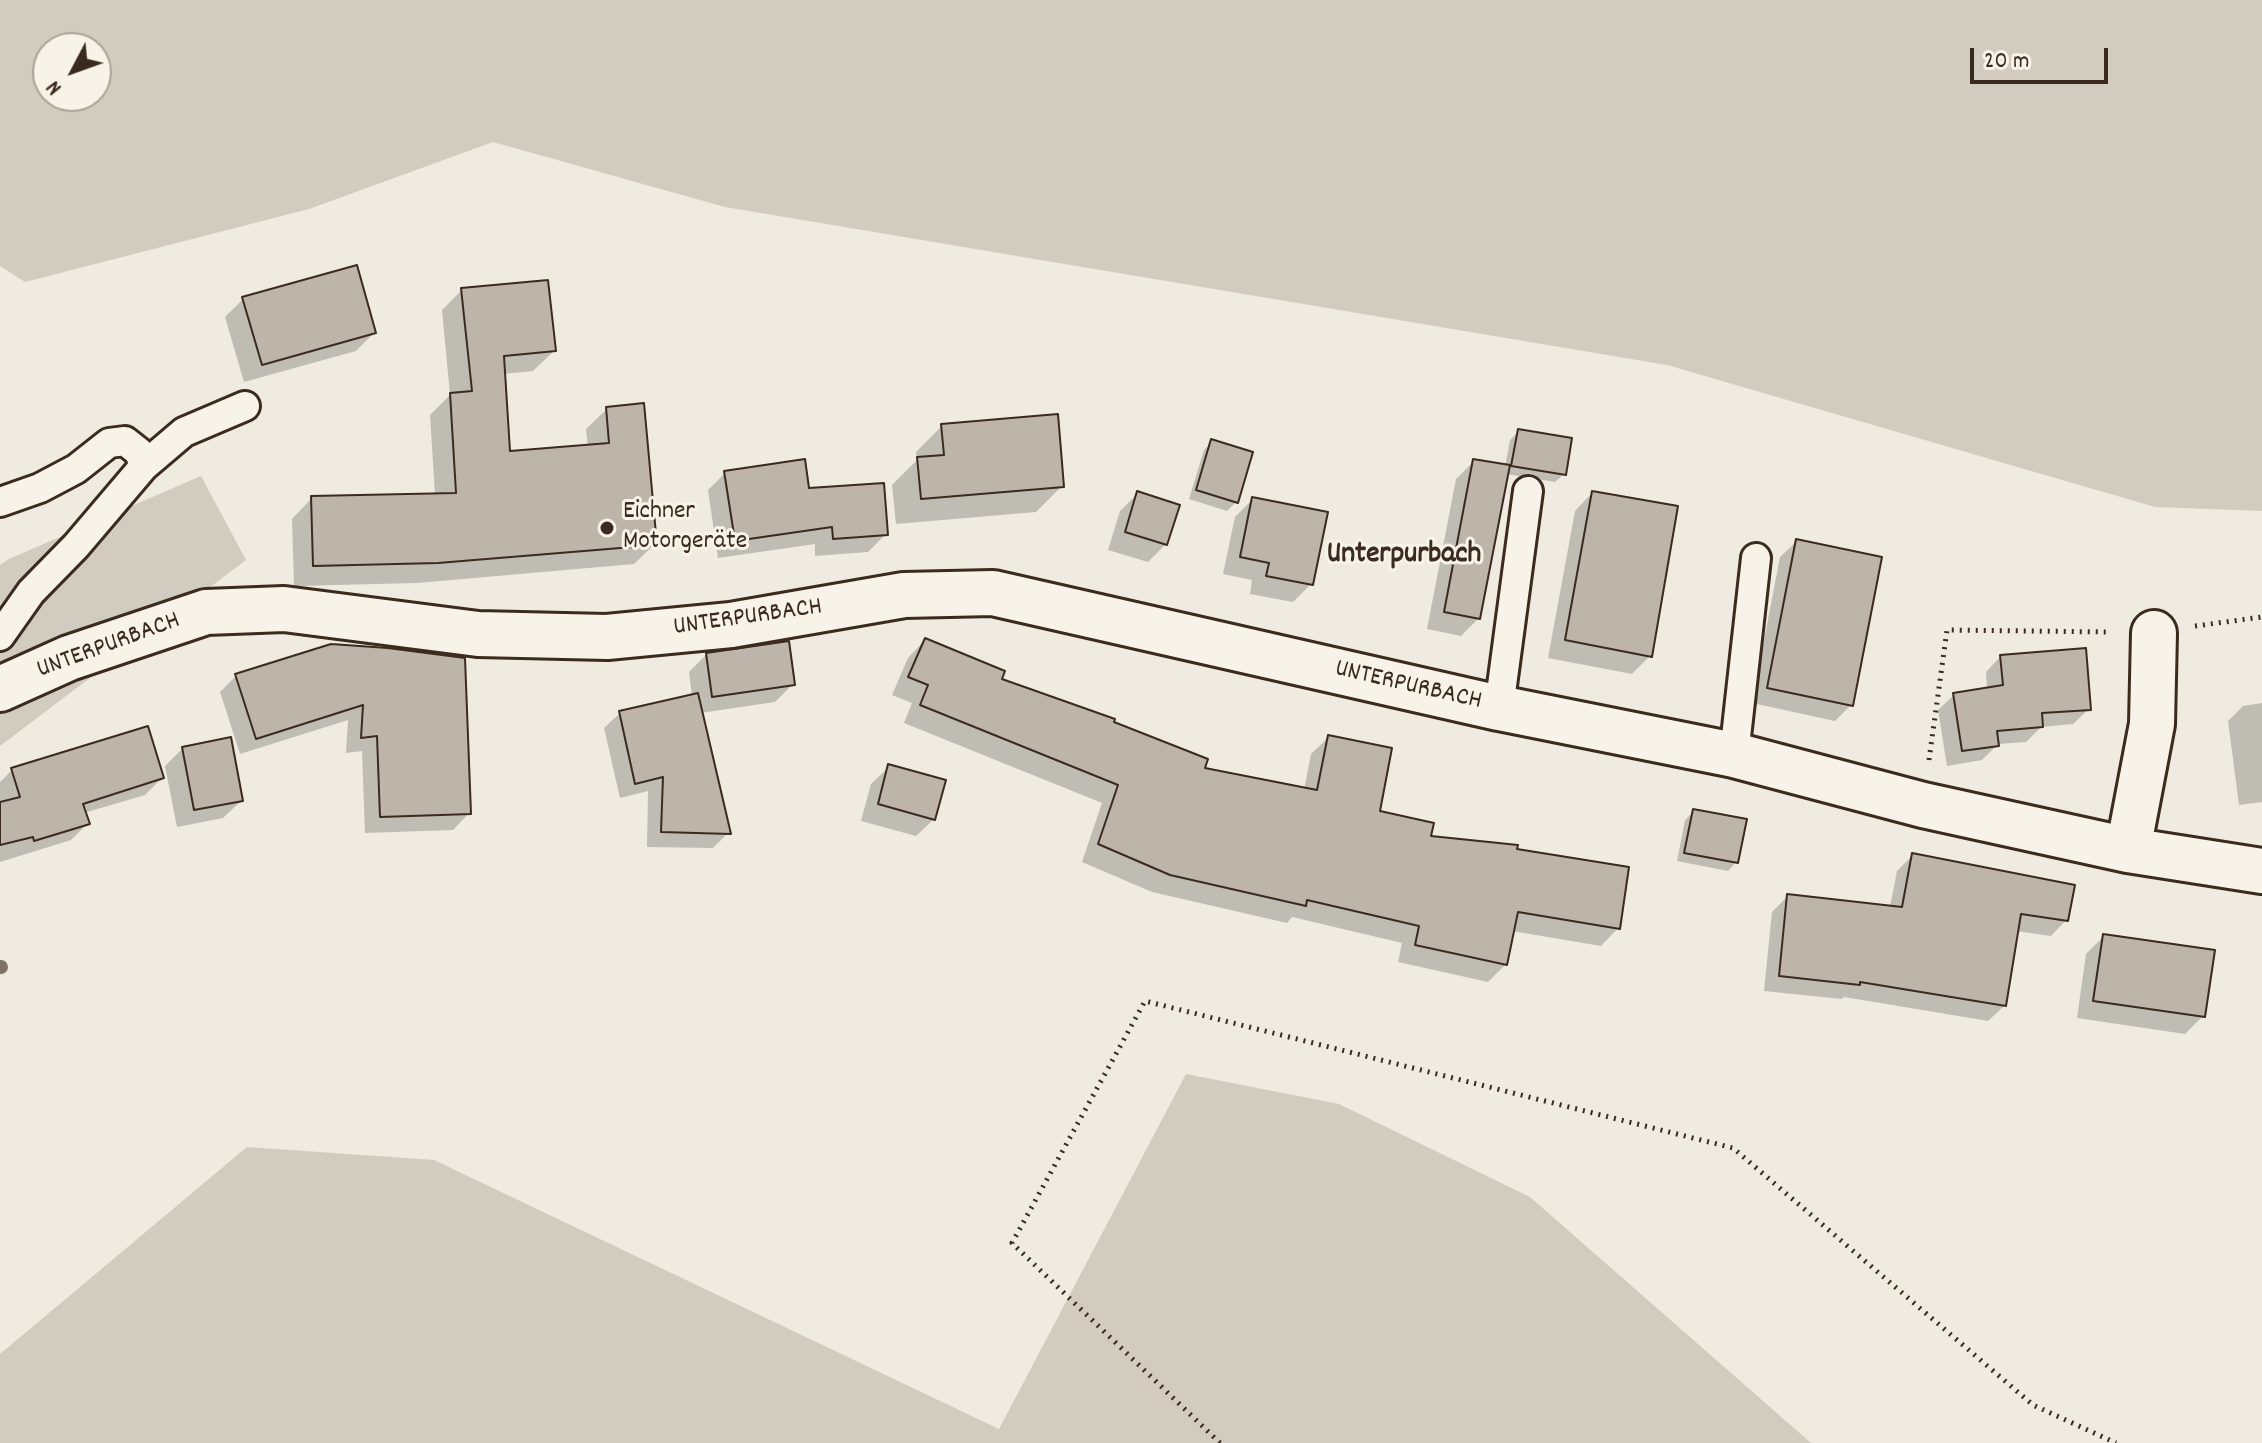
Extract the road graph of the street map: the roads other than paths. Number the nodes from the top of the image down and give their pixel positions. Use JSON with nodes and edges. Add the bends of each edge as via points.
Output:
{"nodes":[{"id":1,"x":245,"y":406,"type":"dead end"},
{"id":2,"x":144,"y":466,"type":"junction"},
{"id":3,"x":1528,"y":491,"type":"dead end"},
{"id":4,"x":0,"y":502,"type":"edge"},
{"id":5,"x":1756,"y":558,"type":"dead end"},
{"id":6,"x":2154,"y":633,"type":"road end"},
{"id":7,"x":0,"y":636,"type":"edge"},
{"id":8,"x":0,"y":689,"type":"edge"},
{"id":9,"x":1499,"y":708,"type":"junction"},
{"id":10,"x":1734,"y":755,"type":"junction"},
{"id":11,"x":2128,"y":850,"type":"junction"},
{"id":12,"x":2262,"y":871,"type":"edge"}],
"edges":[{"from":1,"to":2,"type":"lane","via":[[184,432]]},
{"from":2,"to":4,"type":"lane","via":[[139,452],[125,441],[109,443],[76,469]]},
{"from":2,"to":7,"type":"lane","via":[[31,592]]},
{"from":3,"to":9,"type":"lane","name":"UNTERPURBACH"},
{"from":5,"to":10,"type":"lane"},
{"from":6,"to":11,"type":"street","via":[[2152,724]]},
{"from":8,"to":9,"type":"street","name":"UNTERPURBACH","via":[[69,658],[206,612],[284,609],[478,634],[607,637],[731,625],[904,595],[993,593]]},
{"from":9,"to":10,"type":"street","name":"UNTERPURBACH"},
{"from":10,"to":11,"type":"street","name":"UNTERPURBACH","via":[[1923,805]]},
{"from":11,"to":12,"type":"street","name":"UNTERPURBACH"}]}
